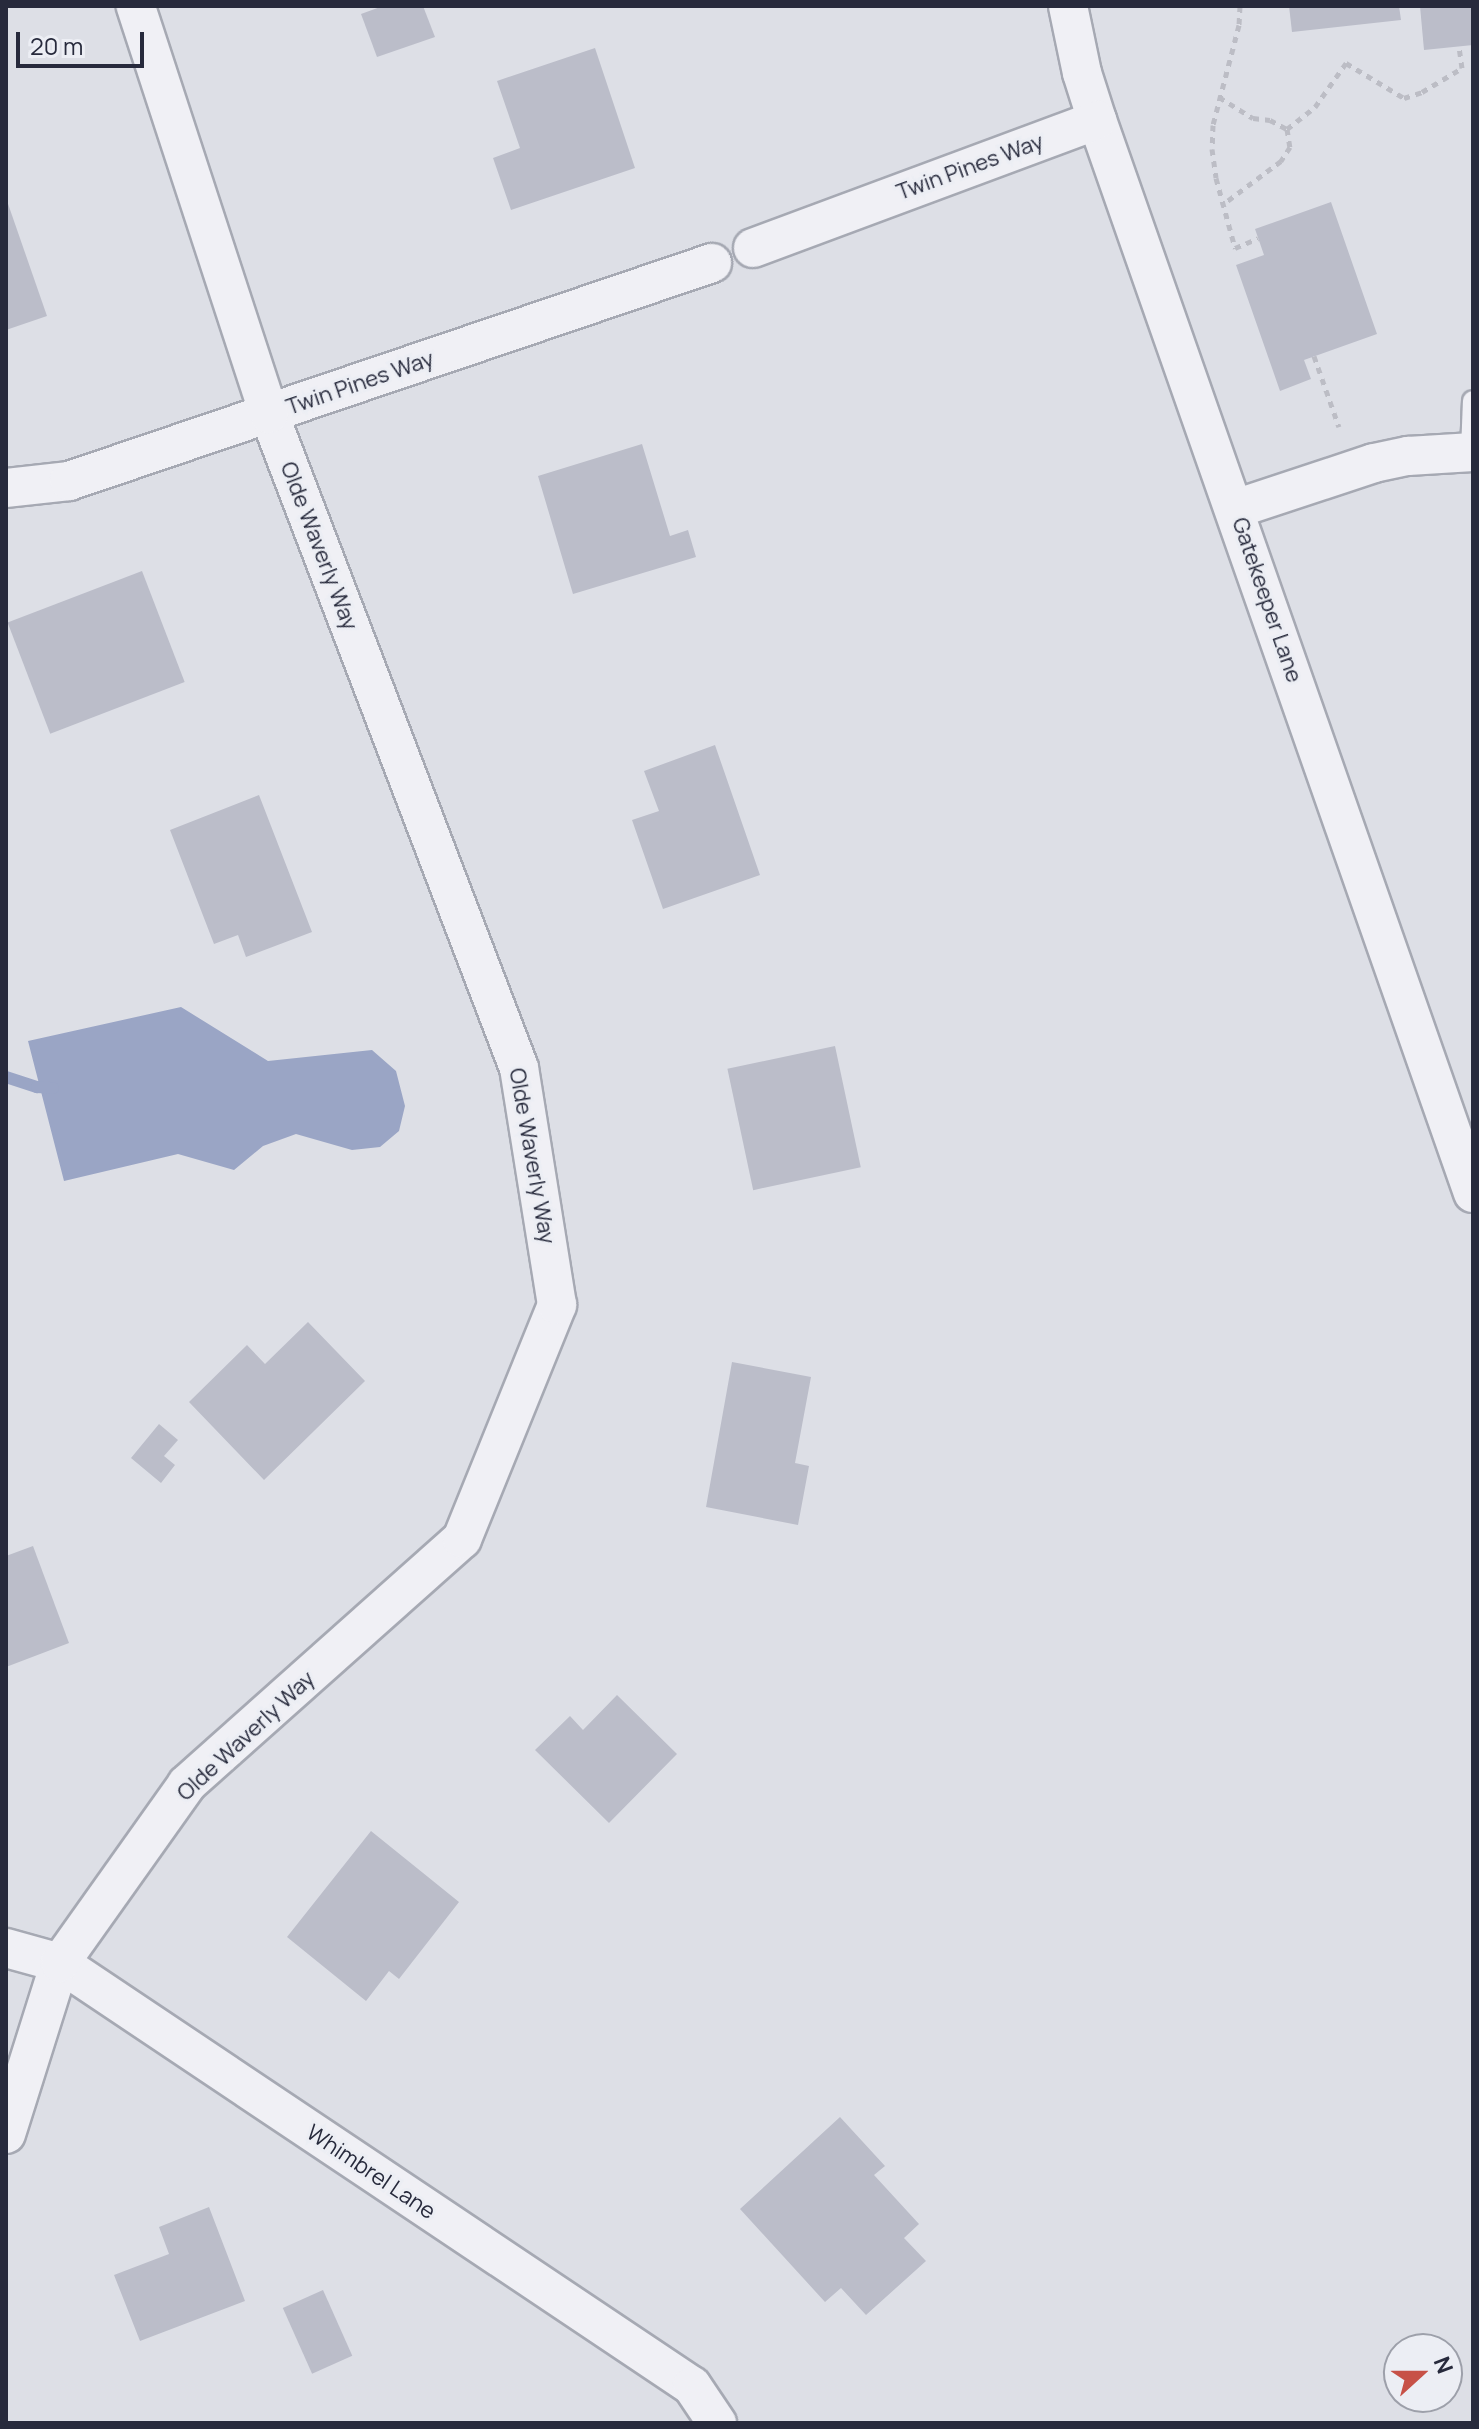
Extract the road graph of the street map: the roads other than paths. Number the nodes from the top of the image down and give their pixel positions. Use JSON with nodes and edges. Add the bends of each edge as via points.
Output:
{"nodes":[{"id":1,"x":136,"y":6,"type":"edge"},
{"id":2,"x":1068,"y":6,"type":"edge"},
{"id":3,"x":1097,"y":120,"type":"junction"},
{"id":4,"x":753,"y":248,"type":"dead end"},
{"id":5,"x":712,"y":263,"type":"dead end"},
{"id":6,"x":1473,"y":401,"type":"edge"},
{"id":7,"x":269,"y":414,"type":"junction"},
{"id":8,"x":1472,"y":452,"type":"edge"},
{"id":9,"x":6,"y":488,"type":"edge"},
{"id":10,"x":1235,"y":509,"type":"junction"},
{"id":11,"x":1473,"y":1193,"type":"edge"},
{"id":12,"x":6,"y":1948,"type":"edge"},
{"id":13,"x":60,"y":1963,"type":"junction"},
{"id":14,"x":6,"y":2134,"type":"edge"},
{"id":15,"x":717,"y":2423,"type":"edge"}],
"edges":[{"from":1,"to":7,"type":"street","name":"Olde Waverly Way"},
{"from":2,"to":3,"type":"street","name":"Gatekeeper Lane"},
{"from":3,"to":4,"type":"street","name":"Twin Pines Way"},
{"from":3,"to":10,"type":"street","name":"Gatekeeper Lane"},
{"from":5,"to":7,"type":"street","name":"Twin Pines Way"},
{"from":6,"to":8,"type":"lane"},
{"from":7,"to":9,"type":"street","name":"Twin Pines Way","via":[[69,481]]},
{"from":7,"to":13,"type":"street","name":"Olde Waverly Way","via":[[519,1068],[557,1305],[462,1539],[187,1784]]},
{"from":8,"to":10,"type":"street","via":[[1374,463]]},
{"from":10,"to":11,"type":"street","name":"Gatekeeper Lane"},
{"from":12,"to":13,"type":"street","name":"Whimbrel Lane"},
{"from":13,"to":14,"type":"street","name":"Olde Waverly Way"},
{"from":13,"to":15,"type":"street","name":"Whimbrel Lane","via":[[692,2386]]}]}
